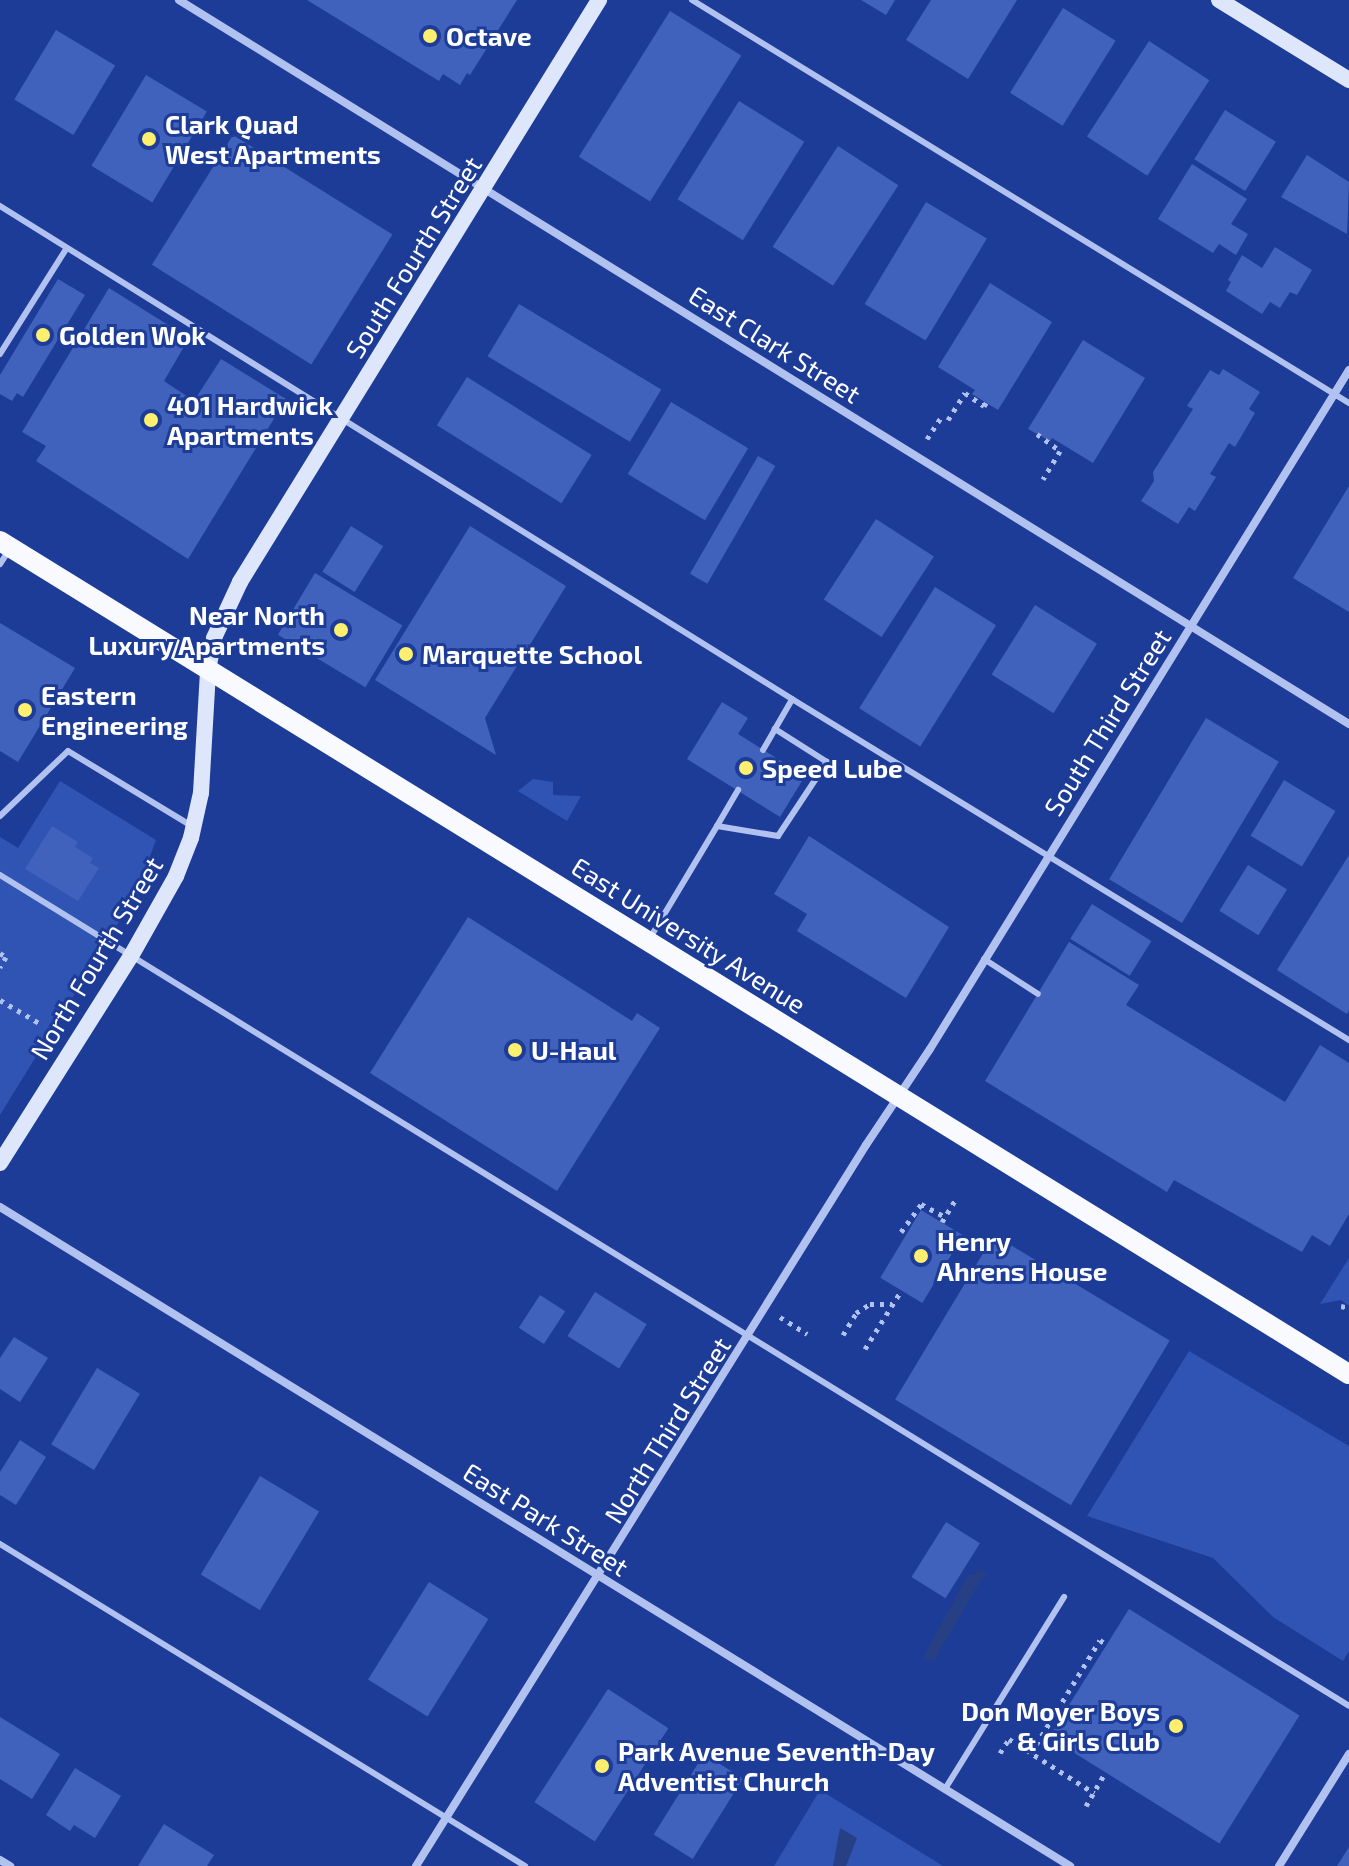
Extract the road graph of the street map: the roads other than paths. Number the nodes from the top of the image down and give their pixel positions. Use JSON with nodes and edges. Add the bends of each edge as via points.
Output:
{"nodes":[{"id":1,"x":179,"y":0,"type":"edge"},
{"id":2,"x":599,"y":0,"type":"edge"},
{"id":3,"x":692,"y":0,"type":"edge"},
{"id":4,"x":1219,"y":0,"type":"edge"},
{"id":5,"x":1349,"y":80,"type":"edge"},
{"id":6,"x":484,"y":188,"type":"junction"},
{"id":7,"x":0,"y":206,"type":"edge"},
{"id":8,"x":66,"y":249,"type":"junction"},
{"id":9,"x":0,"y":354,"type":"edge"},
{"id":10,"x":1349,"y":370,"type":"edge"},
{"id":11,"x":1334,"y":394,"type":"junction"},
{"id":12,"x":1349,"y":403,"type":"edge"},
{"id":13,"x":341,"y":419,"type":"junction"},
{"id":14,"x":3,"y":551,"type":"edge"},
{"id":15,"x":1190,"y":626,"type":"junction"},
{"id":16,"x":208,"y":670,"type":"junction"},
{"id":17,"x":792,"y":699,"type":"junction"},
{"id":18,"x":1349,"y":724,"type":"edge"},
{"id":19,"x":775,"y":729,"type":"junction"},
{"id":20,"x":763,"y":750,"type":"dead end"},
{"id":21,"x":738,"y":790,"type":"dead end"},
{"id":22,"x":0,"y":816,"type":"edge"},
{"id":23,"x":717,"y":826,"type":"junction"},
{"id":24,"x":194,"y":827,"type":"junction"},
{"id":25,"x":1048,"y":855,"type":"junction"},
{"id":26,"x":0,"y":875,"type":"edge"},
{"id":27,"x":648,"y":941,"type":"junction"},
{"id":28,"x":131,"y":956,"type":"junction"},
{"id":29,"x":984,"y":959,"type":"junction"},
{"id":30,"x":1038,"y":994,"type":"dead end"},
{"id":31,"x":1349,"y":1040,"type":"edge"},
{"id":32,"x":898,"y":1096,"type":"junction"},
{"id":33,"x":0,"y":1163,"type":"edge"},
{"id":34,"x":0,"y":1207,"type":"edge"},
{"id":35,"x":748,"y":1338,"type":"junction"},
{"id":36,"x":1349,"y":1374,"type":"edge"},
{"id":37,"x":0,"y":1544,"type":"edge"},
{"id":38,"x":600,"y":1576,"type":"junction"},
{"id":39,"x":1064,"y":1597,"type":"dead end"},
{"id":40,"x":1349,"y":1706,"type":"edge"},
{"id":41,"x":1349,"y":1754,"type":"edge"},
{"id":42,"x":945,"y":1789,"type":"junction"},
{"id":43,"x":446,"y":1817,"type":"junction"},
{"id":44,"x":0,"y":1860,"type":"edge"},
{"id":45,"x":10,"y":1866,"type":"edge"},
{"id":46,"x":416,"y":1866,"type":"edge"},
{"id":47,"x":525,"y":1866,"type":"edge"},
{"id":48,"x":1070,"y":1866,"type":"edge"},
{"id":49,"x":1279,"y":1866,"type":"edge"}],
"edges":[{"from":1,"to":6,"type":"street","name":"East Clark Street"},
{"from":2,"to":6,"type":"street","name":"South Fourth Street"},
{"from":3,"to":11,"type":"lane"},
{"from":4,"to":5,"type":"street"},
{"from":6,"to":13,"type":"street","name":"South Fourth Street"},
{"from":6,"to":15,"type":"street","name":"East Clark Street"},
{"from":7,"to":8,"type":"lane"},
{"from":8,"to":9,"type":"lane"},
{"from":8,"to":13,"type":"lane"},
{"from":10,"to":11,"type":"street","name":"South Third Street"},
{"from":11,"to":12,"type":"lane"},
{"from":11,"to":15,"type":"street","name":"South Third Street"},
{"from":13,"to":16,"type":"street","name":"South Fourth Street","via":[[246,570],[214,638]]},
{"from":13,"to":17,"type":"lane"},
{"from":14,"to":16,"type":"main road","name":"East University Avenue"},
{"from":15,"to":18,"type":"street","name":"East Clark Street"},
{"from":15,"to":25,"type":"street","name":"South Third Street"},
{"from":16,"to":24,"type":"street","name":"North Fourth Street"},
{"from":16,"to":27,"type":"main road","name":"East University Avenue"},
{"from":17,"to":19,"type":"lane"},
{"from":17,"to":25,"type":"lane"},
{"from":19,"to":20,"type":"lane"},
{"from":19,"to":23,"type":"lane","via":[[827,762],[778,836]]},
{"from":21,"to":23,"type":"lane"},
{"from":22,"to":24,"type":"lane","via":[[68,751]]},
{"from":23,"to":27,"type":"lane"},
{"from":24,"to":28,"type":"street","name":"North Fourth Street","via":[[176,876]]},
{"from":25,"to":29,"type":"street","name":"South Third Street"},
{"from":25,"to":31,"type":"lane"},
{"from":26,"to":28,"type":"lane"},
{"from":27,"to":32,"type":"main road","name":"East University Avenue"},
{"from":28,"to":33,"type":"street","name":"North Fourth Street"},
{"from":28,"to":35,"type":"lane"},
{"from":29,"to":30,"type":"lane"},
{"from":29,"to":32,"type":"street","name":"South Third Street"},
{"from":32,"to":35,"type":"street","name":"North Third Street"},
{"from":32,"to":36,"type":"main road","name":"East University Avenue"},
{"from":34,"to":38,"type":"street","name":"East Park Street"},
{"from":35,"to":38,"type":"street","name":"North Third Street"},
{"from":35,"to":40,"type":"lane"},
{"from":37,"to":43,"type":"lane"},
{"from":38,"to":42,"type":"street","name":"East Park Street"},
{"from":38,"to":43,"type":"street","name":"North Third Street"},
{"from":39,"to":42,"type":"lane"},
{"from":41,"to":49,"type":"street"},
{"from":42,"to":48,"type":"street","name":"East Park Street"},
{"from":43,"to":46,"type":"street","name":"North Third Street"},
{"from":43,"to":47,"type":"lane"},
{"from":44,"to":45,"type":"street"}]}
